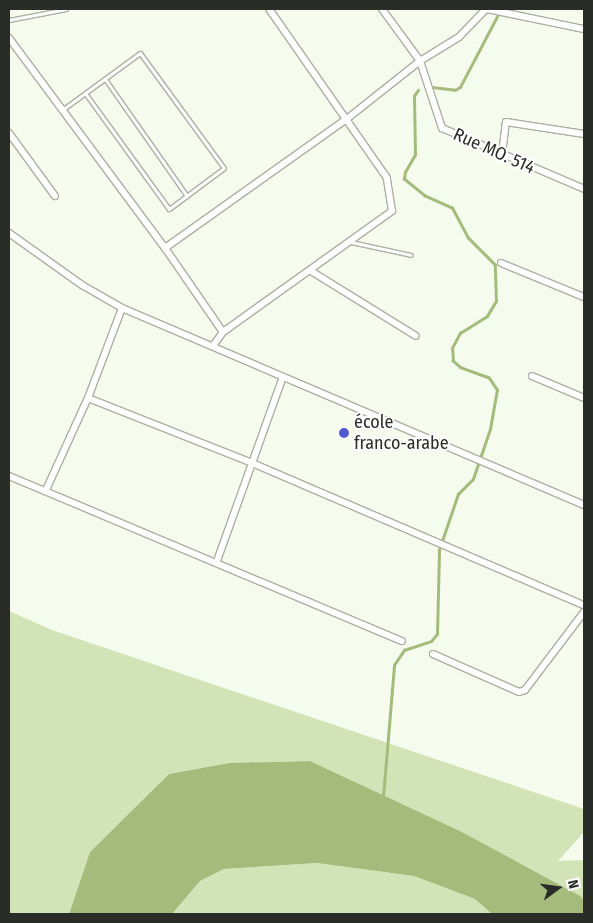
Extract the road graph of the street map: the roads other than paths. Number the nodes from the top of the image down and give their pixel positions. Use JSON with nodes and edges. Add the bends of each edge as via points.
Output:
{"nodes":[{"id":1,"x":66,"y":9,"type":"edge"},
{"id":2,"x":270,"y":9,"type":"edge"},
{"id":3,"x":382,"y":9,"type":"edge"},
{"id":4,"x":487,"y":9,"type":"edge"},
{"id":5,"x":9,"y":20,"type":"edge"},
{"id":6,"x":584,"y":29,"type":"edge"},
{"id":7,"x":9,"y":38,"type":"edge"},
{"id":8,"x":420,"y":61,"type":"junction"},
{"id":9,"x":105,"y":79,"type":"junction"},
{"id":10,"x":85,"y":93,"type":"junction"},
{"id":11,"x":62,"y":110,"type":"junction"},
{"id":12,"x":348,"y":118,"type":"junction"},
{"id":13,"x":9,"y":132,"type":"edge"},
{"id":14,"x":584,"y":134,"type":"edge"},
{"id":15,"x":502,"y":154,"type":"junction"},
{"id":16,"x":584,"y":189,"type":"edge"},
{"id":17,"x":55,"y":196,"type":"dead end"},
{"id":18,"x":187,"y":196,"type":"junction"},
{"id":19,"x":9,"y":233,"type":"edge"},
{"id":20,"x":350,"y":242,"type":"junction"},
{"id":21,"x":165,"y":248,"type":"junction"},
{"id":22,"x":411,"y":255,"type":"dead end"},
{"id":23,"x":501,"y":263,"type":"dead end"},
{"id":24,"x":311,"y":271,"type":"junction"},
{"id":25,"x":584,"y":297,"type":"edge"},
{"id":26,"x":122,"y":308,"type":"junction"},
{"id":27,"x":223,"y":332,"type":"junction"},
{"id":28,"x":416,"y":336,"type":"dead end"},
{"id":29,"x":213,"y":346,"type":"junction"},
{"id":30,"x":532,"y":376,"type":"dead end"},
{"id":31,"x":282,"y":379,"type":"junction"},
{"id":32,"x":88,"y":398,"type":"junction"},
{"id":33,"x":584,"y":398,"type":"edge"},
{"id":34,"x":252,"y":463,"type":"junction"},
{"id":35,"x":9,"y":476,"type":"edge"},
{"id":36,"x":46,"y":490,"type":"junction"},
{"id":37,"x":584,"y":505,"type":"edge"},
{"id":38,"x":217,"y":561,"type":"junction"},
{"id":39,"x":584,"y":605,"type":"edge"},
{"id":40,"x":584,"y":612,"type":"edge"},
{"id":41,"x":402,"y":641,"type":"dead end"},
{"id":42,"x":433,"y":654,"type":"dead end"}],
"edges":[{"from":1,"to":5,"type":"lane"},
{"from":2,"to":12,"type":"street"},
{"from":3,"to":8,"type":"street","name":"Rue MO. 514"},
{"from":4,"to":6,"type":"street"},
{"from":4,"to":8,"type":"street","via":[[459,37]]},
{"from":7,"to":11,"type":"street"},
{"from":8,"to":12,"type":"street"},
{"from":8,"to":15,"type":"street","name":"Rue MO. 514","via":[[442,128]]},
{"from":9,"to":10,"type":"lane"},
{"from":9,"to":18,"type":"lane"},
{"from":9,"to":18,"type":"lane","via":[[140,53],[224,168]]},
{"from":10,"to":11,"type":"lane"},
{"from":10,"to":18,"type":"lane","via":[[169,209]]},
{"from":11,"to":21,"type":"street"},
{"from":12,"to":20,"type":"street","via":[[387,178],[392,211]]},
{"from":12,"to":21,"type":"street"},
{"from":13,"to":17,"type":"street"},
{"from":14,"to":15,"type":"street","via":[[506,122]]},
{"from":15,"to":16,"type":"street","name":"Rue MO. 514"},
{"from":19,"to":26,"type":"street","via":[[82,285]]},
{"from":20,"to":22,"type":"lane"},
{"from":20,"to":24,"type":"street"},
{"from":21,"to":27,"type":"street"},
{"from":23,"to":25,"type":"street"},
{"from":24,"to":27,"type":"street"},
{"from":24,"to":28,"type":"street"},
{"from":26,"to":29,"type":"street"},
{"from":26,"to":32,"type":"street"},
{"from":27,"to":29,"type":"street"},
{"from":29,"to":31,"type":"street"},
{"from":30,"to":33,"type":"street"},
{"from":31,"to":34,"type":"street"},
{"from":31,"to":37,"type":"street"},
{"from":32,"to":34,"type":"street"},
{"from":32,"to":36,"type":"street"},
{"from":34,"to":38,"type":"street"},
{"from":34,"to":39,"type":"street"},
{"from":35,"to":36,"type":"street"},
{"from":36,"to":38,"type":"street"},
{"from":38,"to":41,"type":"street"},
{"from":40,"to":42,"type":"street","via":[[525,690],[519,692]]}]}
